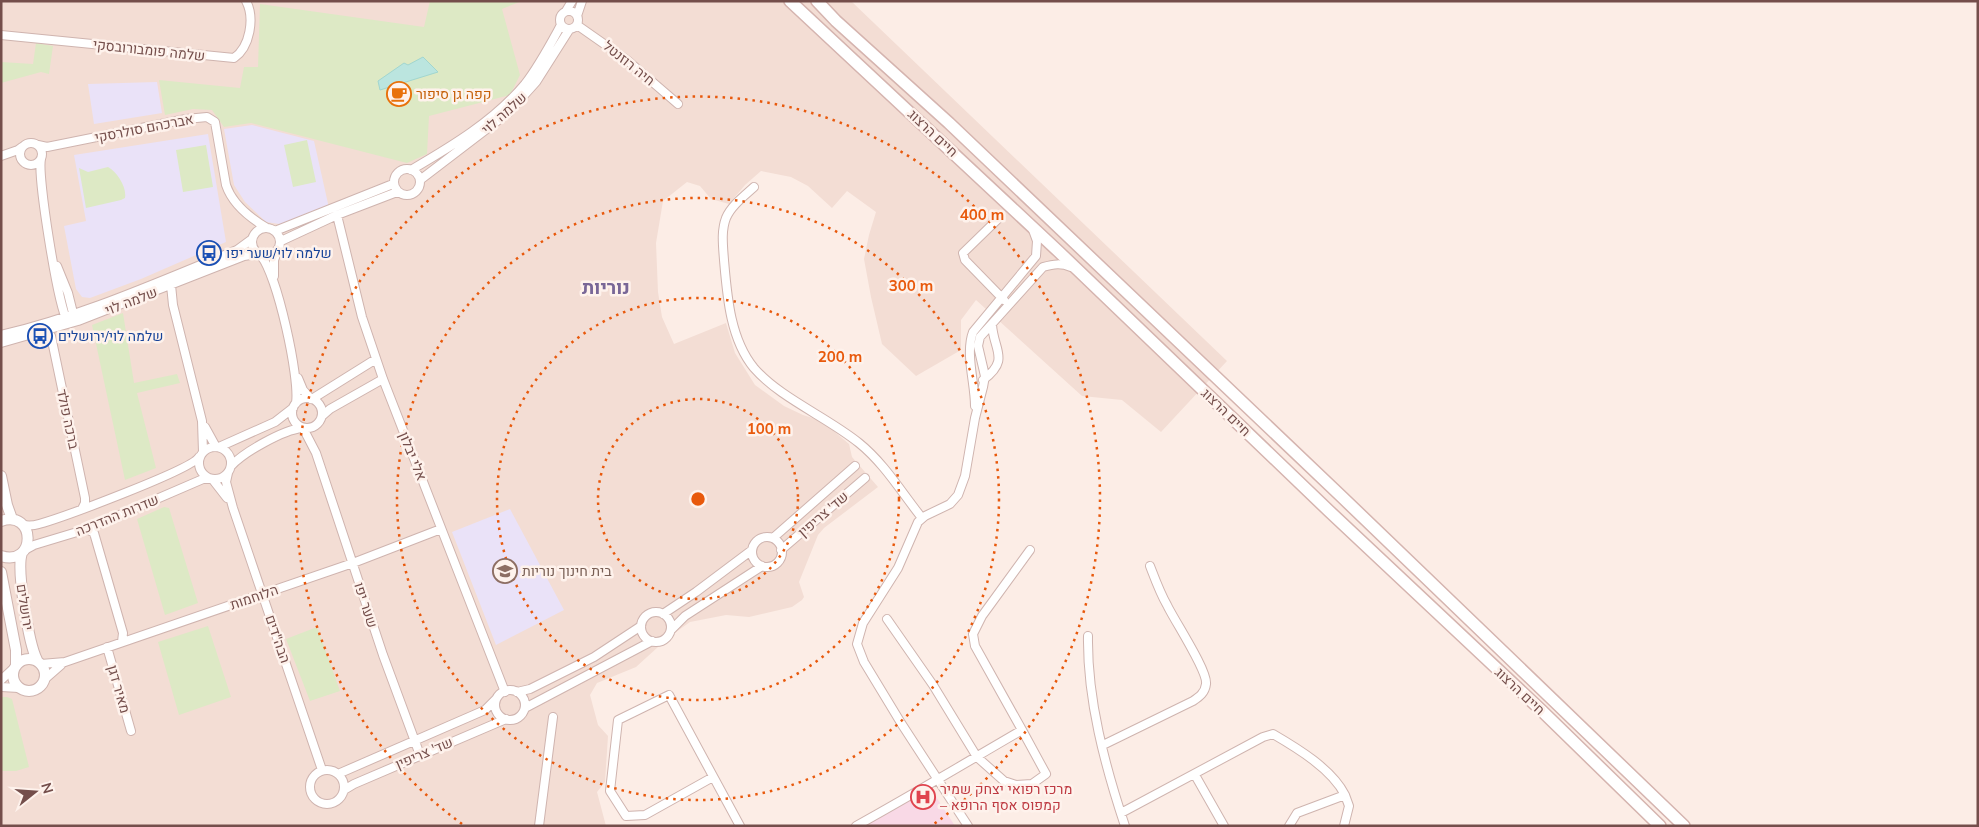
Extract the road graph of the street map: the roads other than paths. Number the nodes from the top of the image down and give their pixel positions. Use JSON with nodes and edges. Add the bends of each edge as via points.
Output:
{"nodes":[{"id":1,"x":246,"y":1,"type":"edge"},
{"id":2,"x":572,"y":1,"type":"edge"},
{"id":3,"x":582,"y":1,"type":"edge"},
{"id":4,"x":790,"y":1,"type":"edge"},
{"id":5,"x":817,"y":1,"type":"edge"},
{"id":6,"x":826,"y":1,"type":"edge"},
{"id":7,"x":566,"y":11,"type":"junction"},
{"id":8,"x":577,"y":16,"type":"junction"},
{"id":9,"x":836,"y":21,"type":"junction"},
{"id":10,"x":561,"y":25,"type":"junction"},
{"id":11,"x":577,"y":25,"type":"junction"},
{"id":12,"x":569,"y":30,"type":"junction"},
{"id":13,"x":1,"y":35,"type":"edge"},
{"id":14,"x":678,"y":104,"type":"dead end"},
{"id":15,"x":38,"y":145,"type":"junction"},
{"id":16,"x":22,"y":147,"type":"junction"},
{"id":17,"x":1,"y":157,"type":"edge"},
{"id":18,"x":40,"y":159,"type":"junction"},
{"id":19,"x":26,"y":163,"type":"junction"},
{"id":20,"x":412,"y":170,"type":"junction"},
{"id":21,"x":420,"y":180,"type":"junction"},
{"id":22,"x":41,"y":182,"type":"junction"},
{"id":23,"x":393,"y":184,"type":"junction"},
{"id":24,"x":754,"y":187,"type":"dead end"},
{"id":25,"x":397,"y":192,"type":"junction"},
{"id":26,"x":337,"y":215,"type":"junction"},
{"id":27,"x":998,"y":219,"type":"dead end"},
{"id":28,"x":1031,"y":225,"type":"junction"},
{"id":29,"x":267,"y":228,"type":"junction"},
{"id":30,"x":275,"y":231,"type":"junction"},
{"id":31,"x":252,"y":239,"type":"junction"},
{"id":32,"x":280,"y":241,"type":"junction"},
{"id":33,"x":277,"y":252,"type":"junction"},
{"id":34,"x":260,"y":255,"type":"junction"},
{"id":35,"x":1078,"y":270,"type":"junction"},
{"id":36,"x":275,"y":285,"type":"junction"},
{"id":37,"x":168,"y":286,"type":"junction"},
{"id":38,"x":1002,"y":297,"type":"junction"},
{"id":39,"x":1009,"y":305,"type":"junction"},
{"id":40,"x":69,"y":315,"type":"junction"},
{"id":41,"x":70,"y":324,"type":"junction"},
{"id":42,"x":992,"y":324,"type":"junction"},
{"id":43,"x":46,"y":330,"type":"junction"},
{"id":44,"x":1,"y":335,"type":"edge"},
{"id":45,"x":1,"y":343,"type":"edge"},
{"id":46,"x":376,"y":359,"type":"junction"},
{"id":47,"x":294,"y":365,"type":"junction"},
{"id":48,"x":383,"y":379,"type":"junction"},
{"id":49,"x":974,"y":380,"type":"junction"},
{"id":50,"x":984,"y":380,"type":"junction"},
{"id":51,"x":312,"y":399,"type":"junction"},
{"id":52,"x":294,"y":406,"type":"junction"},
{"id":53,"x":322,"y":416,"type":"junction"},
{"id":54,"x":975,"y":418,"type":"junction"},
{"id":55,"x":202,"y":421,"type":"junction"},
{"id":56,"x":317,"y":425,"type":"junction"},
{"id":57,"x":303,"y":428,"type":"junction"},
{"id":58,"x":217,"y":447,"type":"junction"},
{"id":59,"x":316,"y":453,"type":"junction"},
{"id":60,"x":201,"y":455,"type":"junction"},
{"id":61,"x":855,"y":466,"type":"dead end"},
{"id":62,"x":230,"y":470,"type":"junction"},
{"id":63,"x":1,"y":476,"type":"edge"},
{"id":64,"x":865,"y":478,"type":"dead end"},
{"id":65,"x":211,"y":479,"type":"junction"},
{"id":66,"x":233,"y":508,"type":"junction"},
{"id":67,"x":82,"y":509,"type":"junction"},
{"id":68,"x":922,"y":518,"type":"junction"},
{"id":69,"x":12,"y":520,"type":"junction"},
{"id":70,"x":1,"y":521,"type":"edge"},
{"id":71,"x":23,"y":525,"type":"junction"},
{"id":72,"x":87,"y":529,"type":"junction"},
{"id":73,"x":442,"y":529,"type":"junction"},
{"id":74,"x":773,"y":538,"type":"junction"},
{"id":75,"x":752,"y":550,"type":"junction"},
{"id":76,"x":781,"y":550,"type":"junction"},
{"id":77,"x":1030,"y":550,"type":"dead end"},
{"id":78,"x":22,"y":552,"type":"junction"},
{"id":79,"x":1,"y":556,"type":"edge"},
{"id":80,"x":353,"y":563,"type":"junction"},
{"id":81,"x":762,"y":566,"type":"junction"},
{"id":82,"x":1150,"y":566,"type":"dead end"},
{"id":83,"x":1,"y":572,"type":"edge"},
{"id":84,"x":262,"y":594,"type":"junction"},
{"id":85,"x":663,"y":614,"type":"junction"},
{"id":86,"x":887,"y":619,"type":"dead end"},
{"id":87,"x":641,"y":626,"type":"junction"},
{"id":88,"x":671,"y":630,"type":"junction"},
{"id":89,"x":1088,"y":636,"type":"dead end"},
{"id":90,"x":652,"y":641,"type":"junction"},
{"id":91,"x":122,"y":642,"type":"junction"},
{"id":92,"x":107,"y":647,"type":"junction"},
{"id":93,"x":39,"y":662,"type":"junction"},
{"id":94,"x":65,"y":662,"type":"junction"},
{"id":95,"x":15,"y":667,"type":"junction"},
{"id":96,"x":45,"y":679,"type":"junction"},
{"id":97,"x":1,"y":680,"type":"edge"},
{"id":98,"x":1,"y":687,"type":"edge"},
{"id":99,"x":18,"y":688,"type":"junction"},
{"id":100,"x":505,"y":692,"type":"junction"},
{"id":101,"x":517,"y":692,"type":"junction"},
{"id":102,"x":496,"y":699,"type":"junction"},
{"id":103,"x":524,"y":708,"type":"junction"},
{"id":104,"x":553,"y":717,"type":"dead end"},
{"id":105,"x":506,"y":720,"type":"junction"},
{"id":106,"x":1022,"y":730,"type":"junction"},
{"id":107,"x":132,"y":732,"type":"dead end"},
{"id":108,"x":415,"y":741,"type":"junction"},
{"id":109,"x":1103,"y":745,"type":"junction"},
{"id":110,"x":420,"y":755,"type":"junction"},
{"id":111,"x":977,"y":756,"type":"junction"},
{"id":112,"x":322,"y":770,"type":"junction"},
{"id":113,"x":338,"y":774,"type":"junction"},
{"id":114,"x":1195,"y":775,"type":"junction"},
{"id":115,"x":713,"y":777,"type":"junction"},
{"id":116,"x":938,"y":780,"type":"junction"},
{"id":117,"x":344,"y":790,"type":"junction"},
{"id":118,"x":1345,"y":795,"type":"junction"},
{"id":119,"x":1121,"y":814,"type":"junction"},
{"id":120,"x":539,"y":826,"type":"edge"},
{"id":121,"x":740,"y":826,"type":"edge"},
{"id":122,"x":856,"y":826,"type":"edge"},
{"id":123,"x":968,"y":826,"type":"edge"},
{"id":124,"x":1125,"y":826,"type":"edge"},
{"id":125,"x":1224,"y":826,"type":"edge"},
{"id":126,"x":1288,"y":826,"type":"edge"},
{"id":127,"x":1344,"y":826,"type":"edge"},
{"id":128,"x":1660,"y":826,"type":"edge"},
{"id":129,"x":1684,"y":826,"type":"edge"}],
"edges":[{"from":1,"to":13,"type":"street","name":"שלמה פומבורובסקי","via":[[251,14],[248,40],[242,52],[234,58]]},
{"from":2,"to":7,"type":"street"},
{"from":3,"to":8,"type":"street"},
{"from":4,"to":28,"type":"main road","name":"חיים הרצוג"},
{"from":5,"to":9,"type":"main road","name":"חיים הרצוג"},
{"from":6,"to":9,"type":"main road"},
{"from":7,"to":8,"type":"street"},
{"from":7,"to":10,"type":"street","via":[[560,17]]},
{"from":8,"to":11,"type":"street"},
{"from":9,"to":129,"type":"main road","name":"חיים הרצוג","via":[[968,142]]},
{"from":10,"to":12,"type":"street"},
{"from":10,"to":20,"type":"street","name":"שלמה לוי","via":[[526,83],[512,98],[466,136]]},
{"from":11,"to":12,"type":"street"},
{"from":11,"to":14,"type":"street","name":"חיה רוזנטל","via":[[627,60]]},
{"from":12,"to":21,"type":"street","name":"שלמה לוי","via":[[536,82],[509,112]]},
{"from":15,"to":16,"type":"street","via":[[28,143]]},
{"from":15,"to":18,"type":"street","via":[[42,152]]},
{"from":15,"to":29,"type":"street","name":"אברכהם סולרסקי","via":[[47,147],[207,117],[215,122],[230,194],[237,204]]},
{"from":16,"to":17,"type":"street"},
{"from":16,"to":19,"type":"street","via":[[20,153]]},
{"from":17,"to":19,"type":"street"},
{"from":18,"to":19,"type":"street","via":[[36,164]]},
{"from":18,"to":22,"type":"street"},
{"from":19,"to":22,"type":"street"},
{"from":20,"to":21,"type":"street"},
{"from":20,"to":23,"type":"street","via":[[398,172]]},
{"from":21,"to":25,"type":"street","via":[[419,188],[413,194],[404,196]]},
{"from":22,"to":40,"type":"street","via":[[52,252]]},
{"from":23,"to":25,"type":"street"},
{"from":23,"to":30,"type":"street"},
{"from":24,"to":68,"type":"street","via":[[726,218],[723,236],[730,309],[745,356],[780,391],[860,443]]},
{"from":25,"to":26,"type":"street"},
{"from":26,"to":32,"type":"street"},
{"from":26,"to":46,"type":"street","name":"אלי יבלון","via":[[362,317]]},
{"from":27,"to":38,"type":"street","via":[[963,253],[965,260]]},
{"from":28,"to":35,"type":"main road","name":"חיים הרצוג"},
{"from":28,"to":38,"type":"street","via":[[1037,241],[1036,256]]},
{"from":29,"to":30,"type":"street"},
{"from":29,"to":31,"type":"street","via":[[256,232]]},
{"from":30,"to":32,"type":"street"},
{"from":31,"to":34,"type":"street","via":[[254,249]]},
{"from":31,"to":40,"type":"street","name":"שלמה לוי","via":[[228,253]]},
{"from":32,"to":33,"type":"street"},
{"from":33,"to":34,"type":"street","via":[[269,256]]},
{"from":33,"to":36,"type":"street","via":[[274,260]]},
{"from":34,"to":36,"type":"street","via":[[268,265]]},
{"from":34,"to":37,"type":"street","name":"שלמה לוי","via":[[244,256]]},
{"from":35,"to":39,"type":"street","via":[[1062,264],[1043,267]]},
{"from":35,"to":128,"type":"main road","name":"חיים הרצוג"},
{"from":36,"to":47,"type":"street"},
{"from":37,"to":41,"type":"street","name":"שלמה לוי"},
{"from":37,"to":55,"type":"street"},
{"from":38,"to":39,"type":"street"},
{"from":38,"to":49,"type":"street","via":[[973,332],[969,342]]},
{"from":39,"to":42,"type":"street"},
{"from":40,"to":41,"type":"street"},
{"from":40,"to":44,"type":"street","name":"שלמה לוי"},
{"from":41,"to":43,"type":"street","name":"שלמה לוי"},
{"from":42,"to":50,"type":"street","via":[[980,336],[978,346]]},
{"from":42,"to":50,"type":"street","via":[[1000,358]]},
{"from":43,"to":45,"type":"street","name":"שלמה לוי"},
{"from":43,"to":67,"type":"street","name":"ברכה פולד","via":[[51,336],[85,498]]},
{"from":46,"to":48,"type":"street","name":"אלי יבלון"},
{"from":46,"to":51,"type":"street"},
{"from":47,"to":51,"type":"street","via":[[303,390]]},
{"from":47,"to":52,"type":"street","via":[[297,390]]},
{"from":48,"to":53,"type":"street"},
{"from":48,"to":73,"type":"street","name":"אלי יבלון"},
{"from":49,"to":50,"type":"street"},
{"from":49,"to":54,"type":"street"},
{"from":50,"to":54,"type":"street"},
{"from":51,"to":52,"type":"street","via":[[301,400]]},
{"from":51,"to":53,"type":"street","via":[[320,406]]},
{"from":52,"to":57,"type":"street","via":[[294,420]]},
{"from":52,"to":58,"type":"street","via":[[275,422]]},
{"from":53,"to":56,"type":"street"},
{"from":54,"to":68,"type":"street","via":[[965,476],[958,495],[950,504]]},
{"from":55,"to":58,"type":"street"},
{"from":55,"to":60,"type":"street"},
{"from":56,"to":57,"type":"street"},
{"from":56,"to":59,"type":"street","name":"שער יפו","via":[[314,433]]},
{"from":57,"to":59,"type":"street","name":"שער יפו"},
{"from":57,"to":62,"type":"street","via":[[292,430],[246,453]]},
{"from":58,"to":60,"type":"street","via":[[209,448]]},
{"from":58,"to":62,"type":"street","via":[[229,456]]},
{"from":59,"to":80,"type":"street","name":"שער יפו"},
{"from":60,"to":65,"type":"street","via":[[200,471]]},
{"from":60,"to":67,"type":"street","name":"שדרות ההדרכה","via":[[193,464],[174,473]]},
{"from":61,"to":74,"type":"street","name":"שד' צריפין"},
{"from":62,"to":65,"type":"street","via":[[222,478]]},
{"from":62,"to":66,"type":"street","name":"הבה\"דים","via":[[226,482]]},
{"from":63,"to":69,"type":"street"},
{"from":64,"to":76,"type":"street","name":"שד' צריפין"},
{"from":65,"to":66,"type":"street","name":"הבה\"דים"},
{"from":65,"to":72,"type":"street","name":"שדרות ההדרכה","via":[[203,479]]},
{"from":66,"to":84,"type":"street","name":"הבה\"דים"},
{"from":67,"to":71,"type":"street","name":"שדרות ההדרכה","via":[[38,524]]},
{"from":68,"to":116,"type":"street","via":[[898,568],[863,623],[857,644],[864,662]]},
{"from":69,"to":70,"type":"street"},
{"from":69,"to":71,"type":"street"},
{"from":71,"to":78,"type":"street","name":"ירושלים","via":[[28,543]]},
{"from":72,"to":78,"type":"street","name":"שדרות ההדרכה","via":[[34,545]]},
{"from":72,"to":91,"type":"street","via":[[94,533],[123,633]]},
{"from":73,"to":80,"type":"street","name":"הלוחמות"},
{"from":73,"to":100,"type":"street","name":"אלי יבלון"},
{"from":74,"to":75,"type":"street","via":[[760,538]]},
{"from":74,"to":76,"type":"street"},
{"from":75,"to":81,"type":"street","via":[[754,560]]},
{"from":75,"to":85,"type":"street"},
{"from":76,"to":81,"type":"street","via":[[776,563]]},
{"from":77,"to":106,"type":"street","via":[[982,616],[973,634],[975,646]]},
{"from":78,"to":79,"type":"street","via":[[10,557]]},
{"from":78,"to":93,"type":"street","name":"ירושלים","via":[[19,571],[32,646]]},
{"from":80,"to":84,"type":"street","name":"הלוחמות"},
{"from":80,"to":108,"type":"street","name":"שער יפו","via":[[382,655]]},
{"from":81,"to":88,"type":"street","via":[[685,616]]},
{"from":82,"to":109,"type":"street","via":[[1206,683],[1202,694],[1192,702]]},
{"from":83,"to":95,"type":"street","name":"ירושלים","via":[[16,650]]},
{"from":84,"to":91,"type":"street","name":"הלוחמות"},
{"from":84,"to":112,"type":"street","name":"הבה\"דים"},
{"from":85,"to":87,"type":"street","via":[[649,614]]},
{"from":85,"to":88,"type":"street","via":[[670,621]]},
{"from":86,"to":111,"type":"street"},
{"from":87,"to":90,"type":"street","via":[[644,635]]},
{"from":87,"to":101,"type":"street","via":[[594,657],[530,689]]},
{"from":88,"to":90,"type":"street","via":[[662,641]]},
{"from":89,"to":109,"type":"street","via":[[1088,666]]},
{"from":90,"to":103,"type":"street"},
{"from":91,"to":92,"type":"street","name":"הלוחמות"},
{"from":92,"to":94,"type":"street","name":"הלוחמות"},
{"from":92,"to":107,"type":"street","name":"מאיר דגן"},
{"from":93,"to":94,"type":"street","name":"הלוחמות"},
{"from":93,"to":95,"type":"street","via":[[27,659]]},
{"from":93,"to":96,"type":"street","via":[[44,668]]},
{"from":94,"to":96,"type":"street","name":"הלוחמות"},
{"from":95,"to":97,"type":"street"},
{"from":95,"to":99,"type":"street","via":[[13,678]]},
{"from":96,"to":99,"type":"street","via":[[34,691]]},
{"from":98,"to":99,"type":"street"},
{"from":100,"to":101,"type":"street"},
{"from":100,"to":102,"type":"street"},
{"from":101,"to":103,"type":"street","via":[[523,699]]},
{"from":102,"to":105,"type":"street","via":[[496,709]]},
{"from":102,"to":108,"type":"street","name":"שד' צריפין","via":[[485,710]]},
{"from":103,"to":105,"type":"street","via":[[520,717]]},
{"from":104,"to":120,"type":"street"},
{"from":105,"to":110,"type":"street","name":"שד' צריפין"},
{"from":106,"to":111,"type":"street"},
{"from":106,"to":111,"type":"street","via":[[1046,774],[1032,784],[1016,786],[1004,781]]},
{"from":108,"to":110,"type":"street","name":"שער יפו"},
{"from":108,"to":113,"type":"street","name":"שד' צריפין"},
{"from":109,"to":119,"type":"street"},
{"from":110,"to":117,"type":"street","name":"שד' צריפין"},
{"from":111,"to":116,"type":"street"},
{"from":112,"to":113,"type":"street"},
{"from":112,"to":117,"type":"street","via":[[310,784],[316,800],[331,804],[340,799]]},
{"from":113,"to":117,"type":"street"},
{"from":114,"to":118,"type":"street","via":[[1273,734],[1298,748],[1332,777]]},
{"from":114,"to":119,"type":"street"},
{"from":114,"to":125,"type":"street"},
{"from":115,"to":115,"type":"street","via":[[668,695],[618,720],[610,791],[626,816],[644,815]]},
{"from":115,"to":121,"type":"street"},
{"from":116,"to":122,"type":"street"},
{"from":116,"to":123,"type":"street"},
{"from":118,"to":126,"type":"street","via":[[1297,813]]},
{"from":118,"to":127,"type":"street","via":[[1349,806]]},
{"from":119,"to":124,"type":"street"}]}
